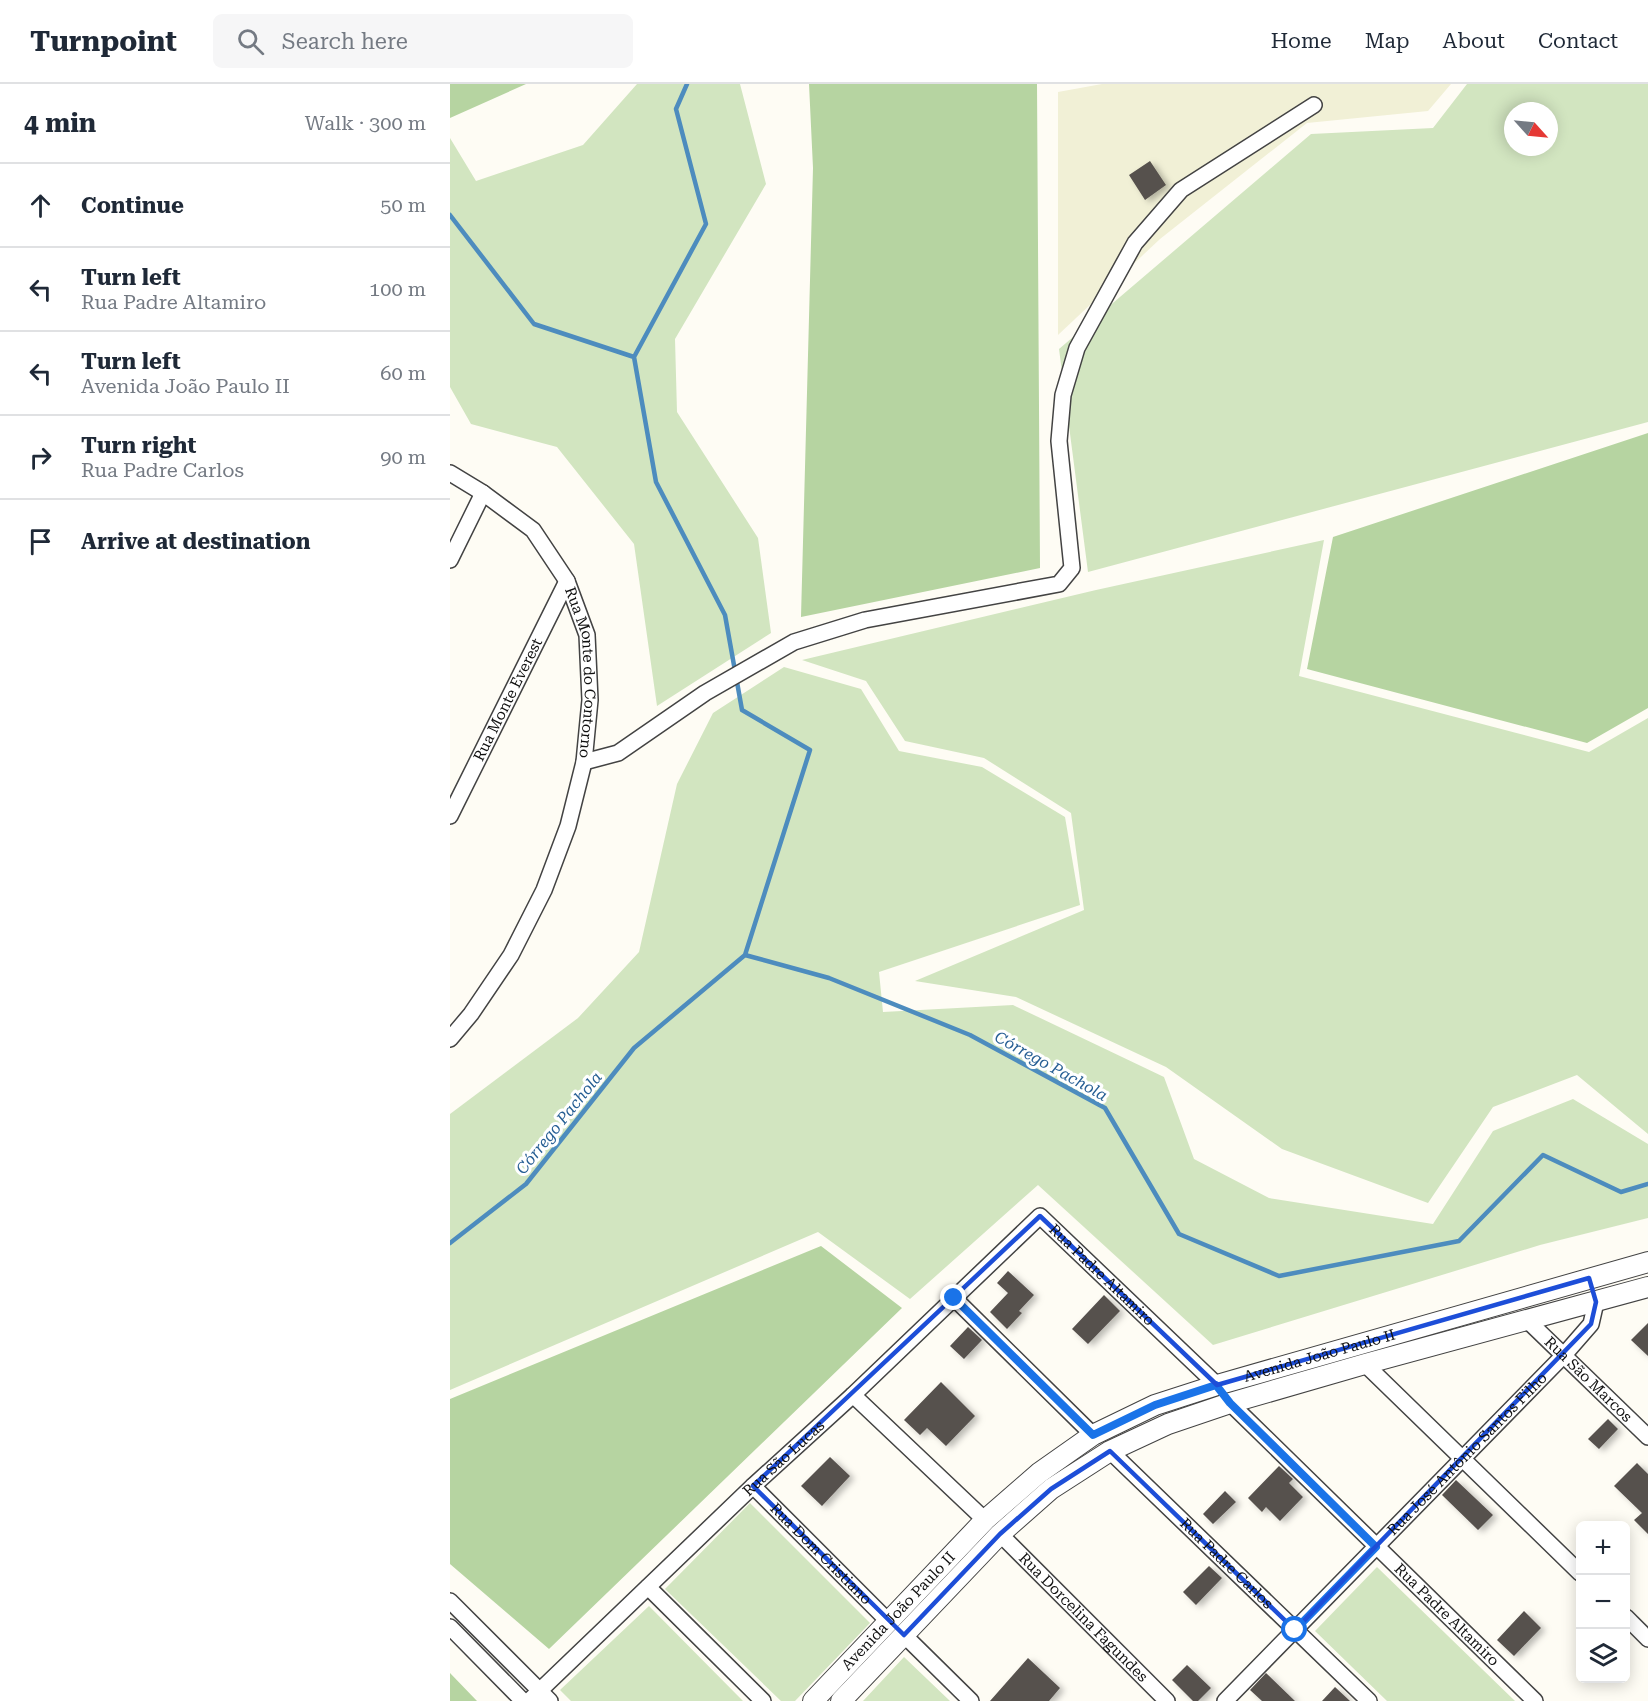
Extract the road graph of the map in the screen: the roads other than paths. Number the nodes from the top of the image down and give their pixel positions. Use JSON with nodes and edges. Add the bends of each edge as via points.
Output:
{"nodes":[{"id":1,"x":1314,"y":105,"type":"dead end"},
{"id":2,"x":450,"y":473,"type":"edge"},
{"id":3,"x":483,"y":493,"type":"junction"},
{"id":4,"x":450,"y":560,"type":"edge"},
{"id":5,"x":567,"y":581,"type":"junction"},
{"id":6,"x":584,"y":762,"type":"junction"},
{"id":7,"x":450,"y":816,"type":"edge"},
{"id":8,"x":450,"y":1039,"type":"edge"},
{"id":9,"x":1040,"y":1216,"type":"joint"},
{"id":10,"x":1648,"y":1262,"type":"edge"},
{"id":11,"x":1589,"y":1278,"type":"junction"},
{"id":12,"x":1648,"y":1287,"type":"edge"},
{"id":13,"x":954,"y":1298,"type":"junction"},
{"id":14,"x":1596,"y":1302,"type":"junction"},
{"id":15,"x":1528,"y":1321,"type":"junction"},
{"id":16,"x":1564,"y":1355,"type":"junction"},
{"id":17,"x":1365,"y":1364,"type":"junction"},
{"id":18,"x":1216,"y":1385,"type":"junction"},
{"id":19,"x":853,"y":1395,"type":"junction"},
{"id":20,"x":1230,"y":1403,"type":"junction"},
{"id":21,"x":1093,"y":1435,"type":"junction"},
{"id":22,"x":1648,"y":1437,"type":"edge"},
{"id":23,"x":1110,"y":1451,"type":"junction"},
{"id":24,"x":1463,"y":1458,"type":"junction"},
{"id":25,"x":753,"y":1486,"type":"junction"},
{"id":26,"x":985,"y":1520,"type":"junction"},
{"id":27,"x":1000,"y":1534,"type":"junction"},
{"id":28,"x":1376,"y":1547,"type":"junction"},
{"id":29,"x":1576,"y":1568,"type":"edge"},
{"id":30,"x":648,"y":1587,"type":"junction"},
{"id":31,"x":450,"y":1601,"type":"edge"},
{"id":32,"x":1630,"y":1621,"type":"edge"},
{"id":33,"x":889,"y":1622,"type":"junction"},
{"id":34,"x":450,"y":1627,"type":"edge"},
{"id":35,"x":1295,"y":1630,"type":"junction"},
{"id":36,"x":904,"y":1635,"type":"junction"},
{"id":37,"x":1648,"y":1639,"type":"edge"},
{"id":38,"x":539,"y":1698,"type":"edge"},
{"id":39,"x":523,"y":1701,"type":"edge"},
{"id":40,"x":763,"y":1701,"type":"edge"},
{"id":41,"x":813,"y":1701,"type":"edge"},
{"id":42,"x":841,"y":1701,"type":"edge"},
{"id":43,"x":971,"y":1701,"type":"edge"},
{"id":44,"x":1167,"y":1701,"type":"edge"},
{"id":45,"x":1226,"y":1701,"type":"edge"},
{"id":46,"x":1369,"y":1701,"type":"edge"},
{"id":47,"x":1535,"y":1701,"type":"edge"}],
"edges":[{"from":1,"to":6,"type":"street","via":[[1181,190],[1135,243],[1077,348],[1063,395],[1059,441],[1072,568],[1059,584],[865,620],[794,642],[705,693],[618,753]]},
{"from":2,"to":3,"type":"street","name":"Rua Monte do Contorno"},
{"from":3,"to":4,"type":"street"},
{"from":3,"to":5,"type":"street","name":"Rua Monte do Contorno","via":[[533,530]]},
{"from":5,"to":6,"type":"street","name":"Rua Monte do Contorno","via":[[587,635],[590,700]]},
{"from":5,"to":7,"type":"street","name":"Rua Monte Everest"},
{"from":6,"to":8,"type":"street","name":"Rua Monte do Contorno","via":[[568,826],[544,890],[511,955]]},
{"from":9,"to":13,"type":"street","name":"Rua São Lucas"},
{"from":9,"to":18,"type":"street","name":"Rua Padre Altamiro"},
{"from":10,"to":11,"type":"street","name":"Avenida João Paulo II"},
{"from":11,"to":14,"type":"street"},
{"from":11,"to":18,"type":"street","name":"Avenida João Paulo II"},
{"from":12,"to":14,"type":"street","name":"Avenida João Paulo II"},
{"from":13,"to":19,"type":"street","name":"Rua São Lucas"},
{"from":13,"to":21,"type":"street"},
{"from":14,"to":15,"type":"street","name":"Avenida João Paulo II"},
{"from":14,"to":16,"type":"street","name":"Rua José Antônio Santos Filho","via":[[1591,1324]]},
{"from":15,"to":16,"type":"street","name":"Rua São Marcos"},
{"from":15,"to":17,"type":"street","name":"Avenida João Paulo II"},
{"from":16,"to":22,"type":"street","name":"Rua São Marcos"},
{"from":16,"to":24,"type":"street","name":"Rua José Antônio Santos Filho"},
{"from":17,"to":20,"type":"street","name":"Avenida João Paulo II"},
{"from":17,"to":24,"type":"street"},
{"from":18,"to":20,"type":"street"},
{"from":18,"to":21,"type":"street","name":"Avenida João Paulo II","via":[[1155,1405]]},
{"from":19,"to":25,"type":"street","name":"Rua São Lucas"},
{"from":19,"to":26,"type":"street"},
{"from":20,"to":23,"type":"street","name":"Avenida João Paulo II","via":[[1168,1424]]},
{"from":20,"to":28,"type":"street","name":"Rua Padre Altamiro"},
{"from":21,"to":26,"type":"street","name":"Avenida João Paulo II","via":[[1039,1473]]},
{"from":23,"to":27,"type":"street","name":"Avenida João Paulo II","via":[[1051,1489]]},
{"from":23,"to":35,"type":"street","name":"Rua Padre Carlos"},
{"from":24,"to":28,"type":"street","name":"Rua José Antônio Santos Filho"},
{"from":24,"to":29,"type":"street"},
{"from":25,"to":30,"type":"street","name":"Rua São Lucas"},
{"from":25,"to":33,"type":"street","name":"Rua Dom Cristiano"},
{"from":26,"to":27,"type":"street"},
{"from":26,"to":33,"type":"street","name":"Avenida João Paulo II"},
{"from":27,"to":36,"type":"street","name":"Avenida João Paulo II"},
{"from":27,"to":44,"type":"street","name":"Rua Dorcelina Fagundes"},
{"from":28,"to":35,"type":"street","name":"Rua José Antônio Santos Filho"},
{"from":28,"to":47,"type":"street","name":"Rua Padre Altamiro"},
{"from":30,"to":38,"type":"street","name":"Rua São Lucas"},
{"from":30,"to":40,"type":"street"},
{"from":31,"to":38,"type":"street"},
{"from":32,"to":37,"type":"street"},
{"from":33,"to":36,"type":"street"},
{"from":33,"to":41,"type":"street","name":"Avenida João Paulo II"},
{"from":34,"to":39,"type":"street"},
{"from":35,"to":45,"type":"street","name":"Rua José Antônio Santos Filho"},
{"from":35,"to":46,"type":"street","name":"Rua Padre Carlos"},
{"from":36,"to":42,"type":"street","name":"Avenida João Paulo II"},
{"from":36,"to":43,"type":"street"}]}
